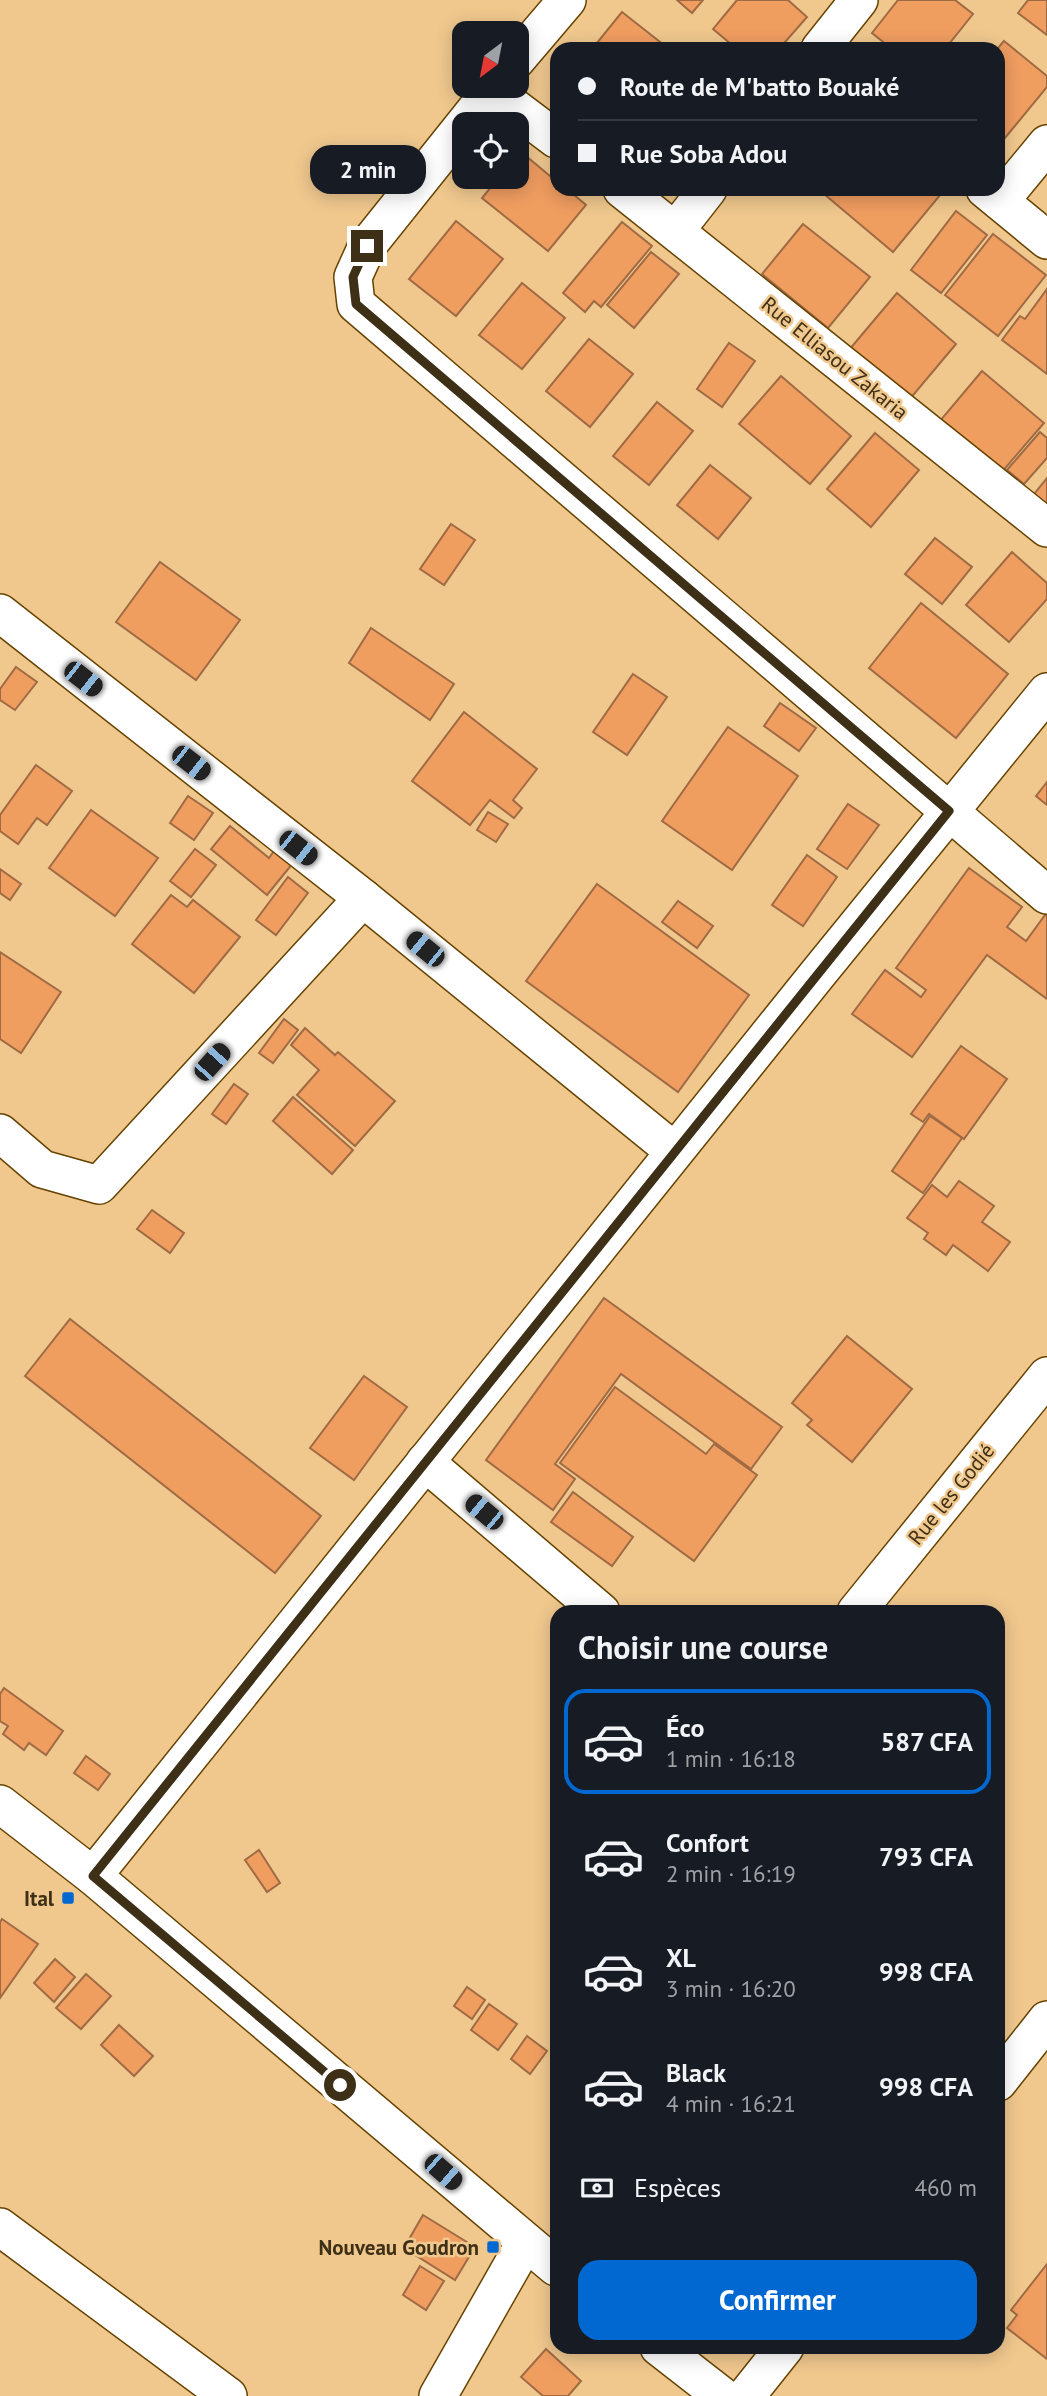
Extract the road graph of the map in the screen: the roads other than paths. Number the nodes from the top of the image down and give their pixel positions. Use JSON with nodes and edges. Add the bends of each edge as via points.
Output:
{"nodes":[{"id":1,"x":567,"y":0,"type":"edge"},
{"id":2,"x":859,"y":0,"type":"edge"},
{"id":3,"x":826,"y":42,"type":"edge"},
{"id":4,"x":529,"y":45,"type":"edge"},
{"id":5,"x":485,"y":98,"type":"edge"},
{"id":6,"x":505,"y":98,"type":"edge"},
{"id":7,"x":550,"y":134,"type":"edge"},
{"id":8,"x":1047,"y":144,"type":"edge"},
{"id":9,"x":1005,"y":183,"type":"edge"},
{"id":10,"x":631,"y":196,"type":"edge"},
{"id":11,"x":703,"y":196,"type":"edge"},
{"id":12,"x":993,"y":196,"type":"edge"},
{"id":13,"x":676,"y":230,"type":"junction"},
{"id":14,"x":1047,"y":240,"type":"edge"},
{"id":15,"x":1047,"y":528,"type":"edge"},
{"id":16,"x":0,"y":614,"type":"edge"},
{"id":17,"x":1047,"y":692,"type":"edge"},
{"id":18,"x":949,"y":811,"type":"junction"},
{"id":19,"x":1047,"y":895,"type":"edge"},
{"id":20,"x":363,"y":898,"type":"junction"},
{"id":21,"x":0,"y":1133,"type":"edge"},
{"id":22,"x":674,"y":1151,"type":"junction"},
{"id":23,"x":1047,"y":1376,"type":"edge"},
{"id":24,"x":425,"y":1462,"type":"junction"},
{"id":25,"x":593,"y":1605,"type":"edge"},
{"id":26,"x":862,"y":1605,"type":"edge"},
{"id":27,"x":0,"y":1804,"type":"edge"},
{"id":28,"x":93,"y":1876,"type":"junction"},
{"id":29,"x":1047,"y":2021,"type":"edge"},
{"id":30,"x":1005,"y":2073,"type":"edge"},
{"id":31,"x":0,"y":2227,"type":"edge"},
{"id":32,"x":525,"y":2243,"type":"junction"},
{"id":33,"x":550,"y":2262,"type":"edge"},
{"id":34,"x":668,"y":2354,"type":"edge"},
{"id":35,"x":779,"y":2354,"type":"edge"},
{"id":36,"x":229,"y":2396,"type":"edge"},
{"id":37,"x":438,"y":2396,"type":"edge"},
{"id":38,"x":722,"y":2396,"type":"edge"},
{"id":39,"x":746,"y":2396,"type":"edge"}],
"edges":[{"from":1,"to":4,"type":"street"},
{"from":2,"to":3,"type":"street"},
{"from":5,"to":18,"type":"street","via":[[367,246],[353,277],[356,304]]},
{"from":6,"to":7,"type":"street"},
{"from":8,"to":9,"type":"street"},
{"from":10,"to":13,"type":"street","name":"Rue Elliasou Zakaria"},
{"from":11,"to":13,"type":"street"},
{"from":12,"to":14,"type":"street"},
{"from":13,"to":15,"type":"street","name":"Rue Elliasou Zakaria"},
{"from":16,"to":20,"type":"street"},
{"from":17,"to":18,"type":"street"},
{"from":18,"to":19,"type":"street"},
{"from":18,"to":22,"type":"street"},
{"from":20,"to":21,"type":"street","via":[[99,1185],[42,1169]]},
{"from":20,"to":22,"type":"street"},
{"from":22,"to":24,"type":"street"},
{"from":23,"to":26,"type":"street","name":"Rue les Godié"},
{"from":24,"to":25,"type":"street"},
{"from":24,"to":28,"type":"street"},
{"from":27,"to":28,"type":"street"},
{"from":28,"to":32,"type":"street"},
{"from":29,"to":30,"type":"street"},
{"from":31,"to":36,"type":"street"},
{"from":32,"to":33,"type":"street"},
{"from":32,"to":37,"type":"street"},
{"from":34,"to":38,"type":"street"},
{"from":35,"to":39,"type":"street"}]}
